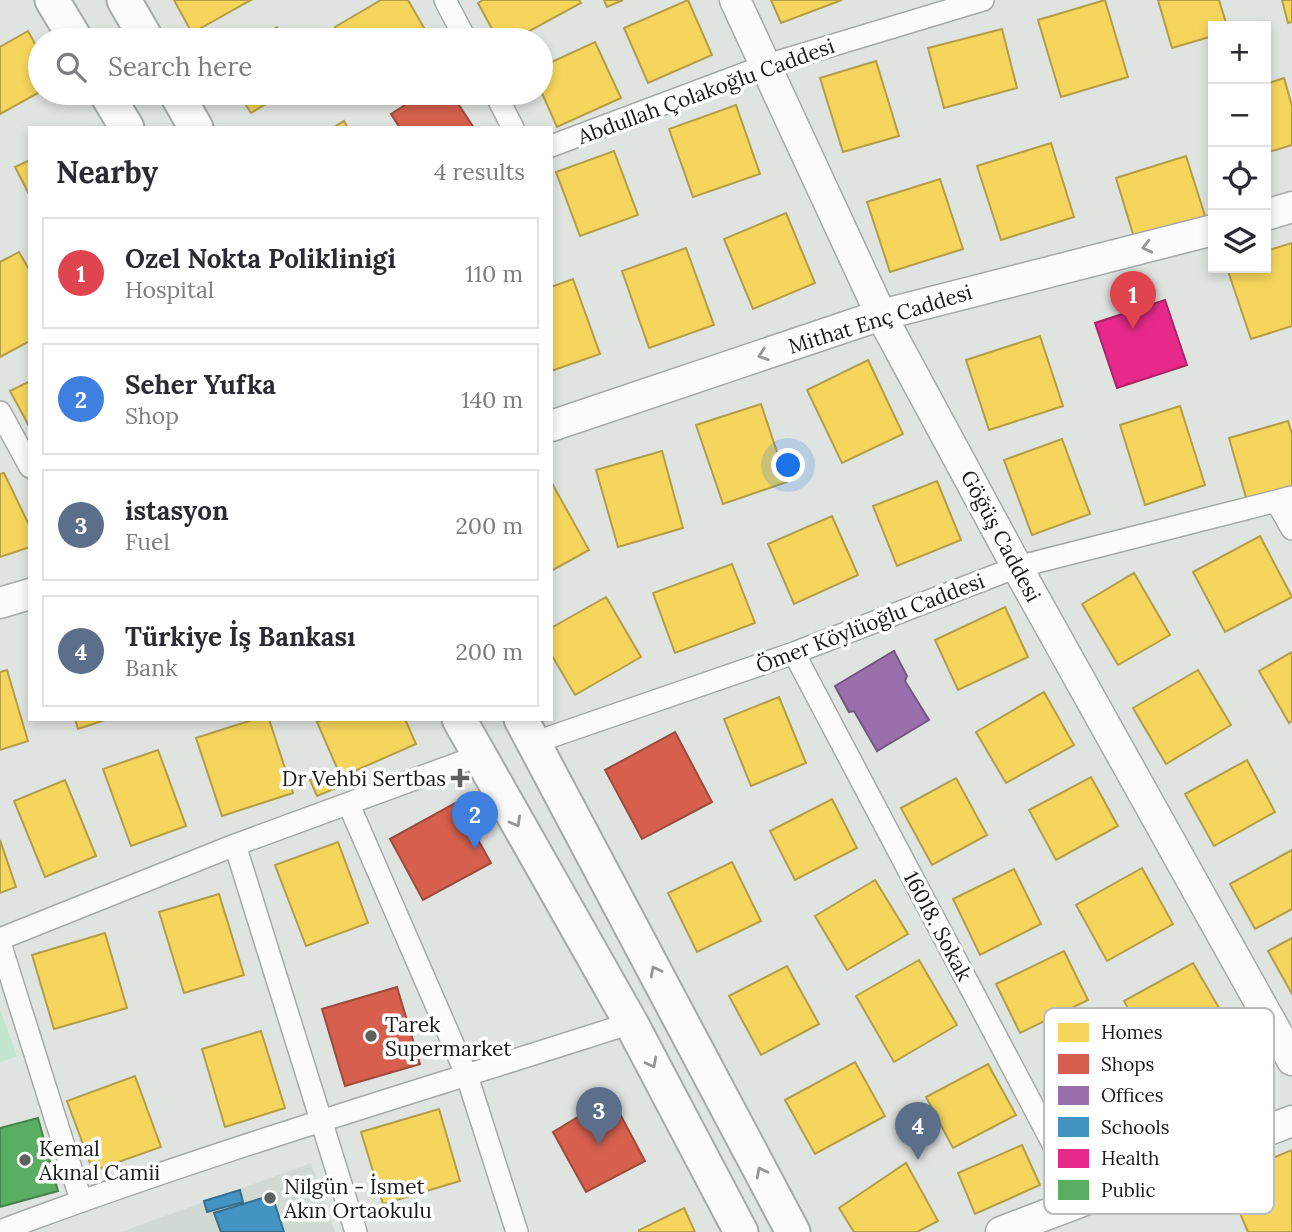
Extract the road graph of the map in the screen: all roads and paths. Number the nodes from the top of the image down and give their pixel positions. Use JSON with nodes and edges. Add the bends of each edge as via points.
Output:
{"nodes":[{"id":1,"x":52,"y":0,"type":"edge"},
{"id":2,"x":124,"y":0,"type":"edge"},
{"id":3,"x":445,"y":0,"type":"edge"},
{"id":4,"x":735,"y":0,"type":"edge"},
{"id":5,"x":983,"y":0,"type":"edge"},
{"id":6,"x":69,"y":28,"type":"edge"},
{"id":7,"x":140,"y":28,"type":"edge"},
{"id":8,"x":460,"y":28,"type":"edge"},
{"id":9,"x":767,"y":65,"type":"junction"},
{"id":10,"x":113,"y":105,"type":"edge"},
{"id":11,"x":183,"y":105,"type":"edge"},
{"id":12,"x":501,"y":105,"type":"edge"},
{"id":13,"x":126,"y":126,"type":"edge"},
{"id":14,"x":195,"y":126,"type":"edge"},
{"id":15,"x":512,"y":126,"type":"edge"},
{"id":16,"x":553,"y":145,"type":"edge"},
{"id":17,"x":1292,"y":207,"type":"edge"},
{"id":18,"x":1271,"y":213,"type":"edge"},
{"id":19,"x":1208,"y":231,"type":"edge"},
{"id":20,"x":881,"y":315,"type":"junction"},
{"id":21,"x":0,"y":412,"type":"edge"},
{"id":22,"x":553,"y":425,"type":"edge"},
{"id":23,"x":28,"y":463,"type":"edge"},
{"id":24,"x":1284,"y":499,"type":"edge"},
{"id":25,"x":1292,"y":529,"type":"edge"},
{"id":26,"x":1017,"y":567,"type":"junction"},
{"id":27,"x":28,"y":595,"type":"edge"},
{"id":28,"x":0,"y":603,"type":"edge"},
{"id":29,"x":794,"y":653,"type":"junction"},
{"id":30,"x":460,"y":721,"type":"edge"},
{"id":31,"x":527,"y":731,"type":"edge"},
{"id":32,"x":478,"y":756,"type":"junction"},
{"id":33,"x":349,"y":805,"type":"junction"},
{"id":34,"x":234,"y":845,"type":"junction"},
{"id":35,"x":0,"y":941,"type":"edge"},
{"id":36,"x":1263,"y":1008,"type":"edge"},
{"id":37,"x":631,"y":1023,"type":"junction"},
{"id":38,"x":1274,"y":1028,"type":"edge"},
{"id":39,"x":1292,"y":1060,"type":"edge"},
{"id":40,"x":467,"y":1076,"type":"junction"},
{"id":41,"x":323,"y":1120,"type":"junction"},
{"id":42,"x":1292,"y":1121,"type":"edge"},
{"id":43,"x":1044,"y":1127,"type":"edge"},
{"id":44,"x":1274,"y":1128,"type":"edge"},
{"id":45,"x":81,"y":1200,"type":"junction"},
{"id":46,"x":1045,"y":1214,"type":"edge"},
{"id":47,"x":0,"y":1231,"type":"edge"},
{"id":48,"x":356,"y":1232,"type":"edge"},
{"id":49,"x":517,"y":1232,"type":"edge"},
{"id":50,"x":741,"y":1232,"type":"edge"},
{"id":51,"x":793,"y":1232,"type":"edge"},
{"id":52,"x":1001,"y":1232,"type":"edge"}],
"edges":[{"from":1,"to":6,"type":"main road"},
{"from":2,"to":7,"type":"main road"},
{"from":3,"to":8,"type":"street"},
{"from":4,"to":9,"type":"main road","name":"Göğüş Caddesi"},
{"from":5,"to":9,"type":"street","name":"Abdullah Çolakoğlu Caddesi"},
{"from":9,"to":16,"type":"street","name":"Abdullah Çolakoğlu Caddesi"},
{"from":9,"to":20,"type":"main road","name":"Göğüş Caddesi"},
{"from":10,"to":13,"type":"main road"},
{"from":11,"to":14,"type":"main road"},
{"from":12,"to":15,"type":"street"},
{"from":17,"to":18,"type":"main road"},
{"from":19,"to":20,"type":"main road","name":"Mithat Enç Caddesi","one_way":true},
{"from":20,"to":22,"type":"main road","name":"Mithat Enç Caddesi","one_way":true},
{"from":20,"to":26,"type":"main road","name":"Göğüş Caddesi"},
{"from":21,"to":23,"type":"street"},
{"from":24,"to":25,"type":"street"},
{"from":24,"to":26,"type":"street","name":"Ömer Köylüoğlu Caddesi"},
{"from":26,"to":29,"type":"street","name":"Ömer Köylüoğlu Caddesi"},
{"from":26,"to":36,"type":"main road","name":"Göğüş Caddesi"},
{"from":27,"to":28,"type":"main road"},
{"from":29,"to":31,"type":"street","name":"Ömer Köylüoğlu Caddesi"},
{"from":29,"to":43,"type":"street","name":"16018. Sokak"},
{"from":30,"to":32,"type":"main road"},
{"from":51,"to":31,"type":"main road","one_way":true},
{"from":32,"to":33,"type":"street"},
{"from":32,"to":37,"type":"main road","one_way":true},
{"from":33,"to":34,"type":"street"},
{"from":33,"to":40,"type":"street"},
{"from":34,"to":35,"type":"street"},
{"from":34,"to":41,"type":"street"},
{"from":35,"to":45,"type":"street"},
{"from":37,"to":40,"type":"street"},
{"from":37,"to":50,"type":"main road","one_way":true},
{"from":38,"to":39,"type":"main road","name":"Göğüş Caddesi"},
{"from":40,"to":41,"type":"street"},
{"from":40,"to":49,"type":"street"},
{"from":41,"to":45,"type":"street"},
{"from":41,"to":48,"type":"street"},
{"from":42,"to":44,"type":"main road"},
{"from":45,"to":47,"type":"street"},
{"from":46,"to":52,"type":"main road"}]}
